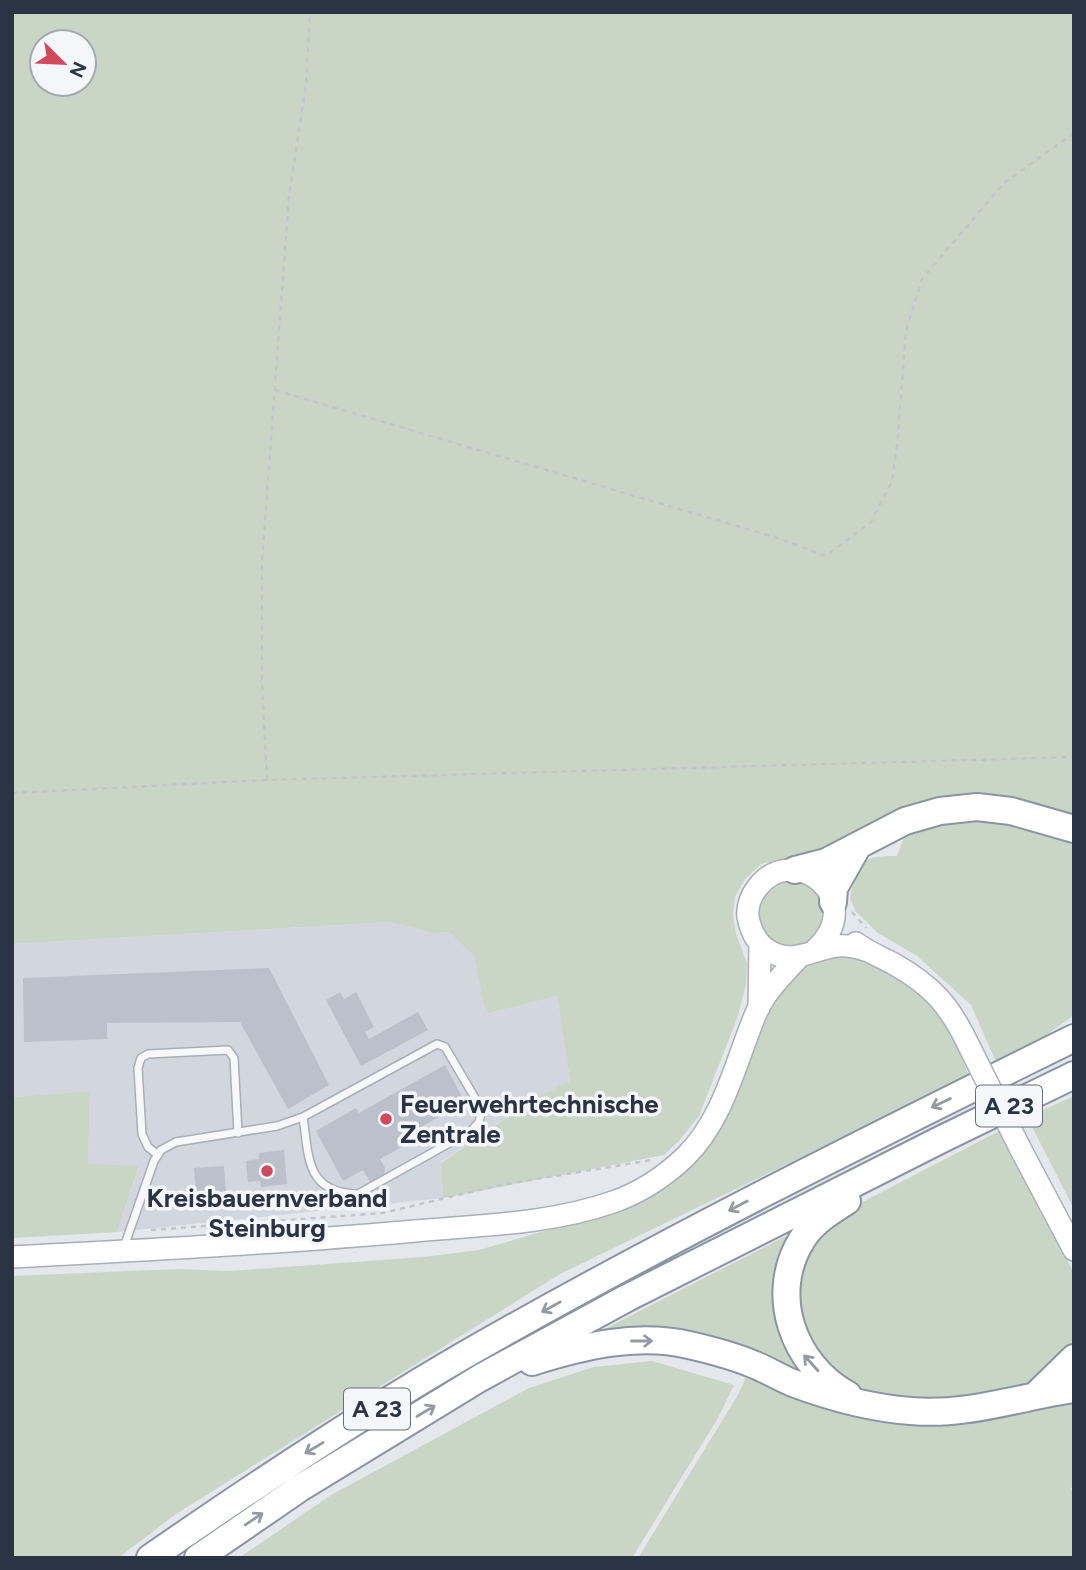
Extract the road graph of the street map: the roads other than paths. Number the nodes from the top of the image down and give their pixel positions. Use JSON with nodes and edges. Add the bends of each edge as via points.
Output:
{"nodes":[{"id":1,"x":1072,"y":829,"type":"edge"},
{"id":2,"x":856,"y":849,"type":"junction"},
{"id":3,"x":795,"y":870,"type":"junction"},
{"id":4,"x":840,"y":910,"type":"junction"},
{"id":5,"x":869,"y":943,"type":"junction"},
{"id":6,"x":760,"y":944,"type":"junction"},
{"id":7,"x":808,"y":953,"type":"junction"},
{"id":8,"x":759,"y":1007,"type":"junction"},
{"id":9,"x":1074,"y":1025,"type":"edge"},
{"id":10,"x":1074,"y":1038,"type":"edge"},
{"id":11,"x":1003,"y":1073,"type":"junction"},
{"id":12,"x":1074,"y":1075,"type":"edge"},
{"id":13,"x":303,"y":1117,"type":"junction"},
{"id":14,"x":238,"y":1133,"type":"junction"},
{"id":15,"x":944,"y":1138,"type":"junction"},
{"id":16,"x":158,"y":1155,"type":"junction"},
{"id":17,"x":126,"y":1242,"type":"junction"},
{"id":18,"x":1074,"y":1250,"type":"edge"},
{"id":19,"x":12,"y":1257,"type":"edge"},
{"id":20,"x":1074,"y":1358,"type":"edge"},
{"id":21,"x":480,"y":1378,"type":"junction"},
{"id":22,"x":1074,"y":1389,"type":"edge"},
{"id":23,"x":1036,"y":1395,"type":"junction"},
{"id":24,"x":865,"y":1403,"type":"junction"},
{"id":25,"x":150,"y":1558,"type":"edge"},
{"id":26,"x":198,"y":1558,"type":"edge"}],
"edges":[{"from":1,"to":2,"type":"highway","via":[[1011,811],[977,807],[905,821]]},
{"from":2,"to":3,"type":"highway"},
{"from":2,"to":4,"type":"highway","via":[[834,888]]},
{"from":3,"to":4,"type":"main road","via":[[819,880]]},
{"from":3,"to":6,"type":"main road","via":[[762,881],[752,895],[747,912],[750,929]]},
{"from":4,"to":5,"type":"main road","via":[[846,934]]},
{"from":4,"to":7,"type":"main road","via":[[825,941]]},
{"from":5,"to":7,"type":"main road"},
{"from":5,"to":18,"type":"main road","bridge":true,"via":[[936,994],[954,1014]]},
{"from":6,"to":7,"type":"main road","via":[[786,957]]},
{"from":6,"to":8,"type":"main road"},
{"from":7,"to":8,"type":"main road"},
{"from":8,"to":17,"type":"main road","via":[[704,1133],[686,1156],[657,1179],[615,1201],[555,1218],[322,1240]]},
{"from":9,"to":11,"type":"highway"},
{"from":10,"to":11,"type":"highway","number":"A 23"},
{"from":11,"to":25,"type":"highway","number":"A 23","one_way":true,"via":[[802,1171],[478,1348],[285,1465]]},
{"from":12,"to":15,"type":"highway","number":"A 23"},
{"from":13,"to":13,"type":"lane","via":[[437,1044],[445,1047],[482,1110],[471,1131],[358,1194],[341,1194],[318,1182]]},
{"from":13,"to":14,"type":"lane"},
{"from":14,"to":16,"type":"lane","via":[[176,1142]]},
{"from":14,"to":16,"type":"lane","via":[[234,1058],[228,1050],[148,1054],[138,1068],[142,1134]]},
{"from":15,"to":21,"type":"highway","number":"A 23","via":[[627,1298]]},
{"from":24,"to":15,"type":"highway","one_way":true,"via":[[829,1382],[807,1361],[795,1341],[787,1294],[790,1267],[802,1239],[823,1216]]},
{"from":16,"to":17,"type":"lane"},
{"from":17,"to":19,"type":"main road"},
{"from":20,"to":23,"type":"highway"},
{"from":21,"to":24,"type":"highway","one_way":true,"via":[[607,1342],[648,1340],[726,1355],[833,1397]]},
{"from":26,"to":21,"type":"highway","number":"A 23","one_way":true,"via":[[300,1488]]},
{"from":22,"to":23,"type":"highway"},
{"from":23,"to":24,"type":"highway","via":[[956,1411],[911,1411]]}]}
